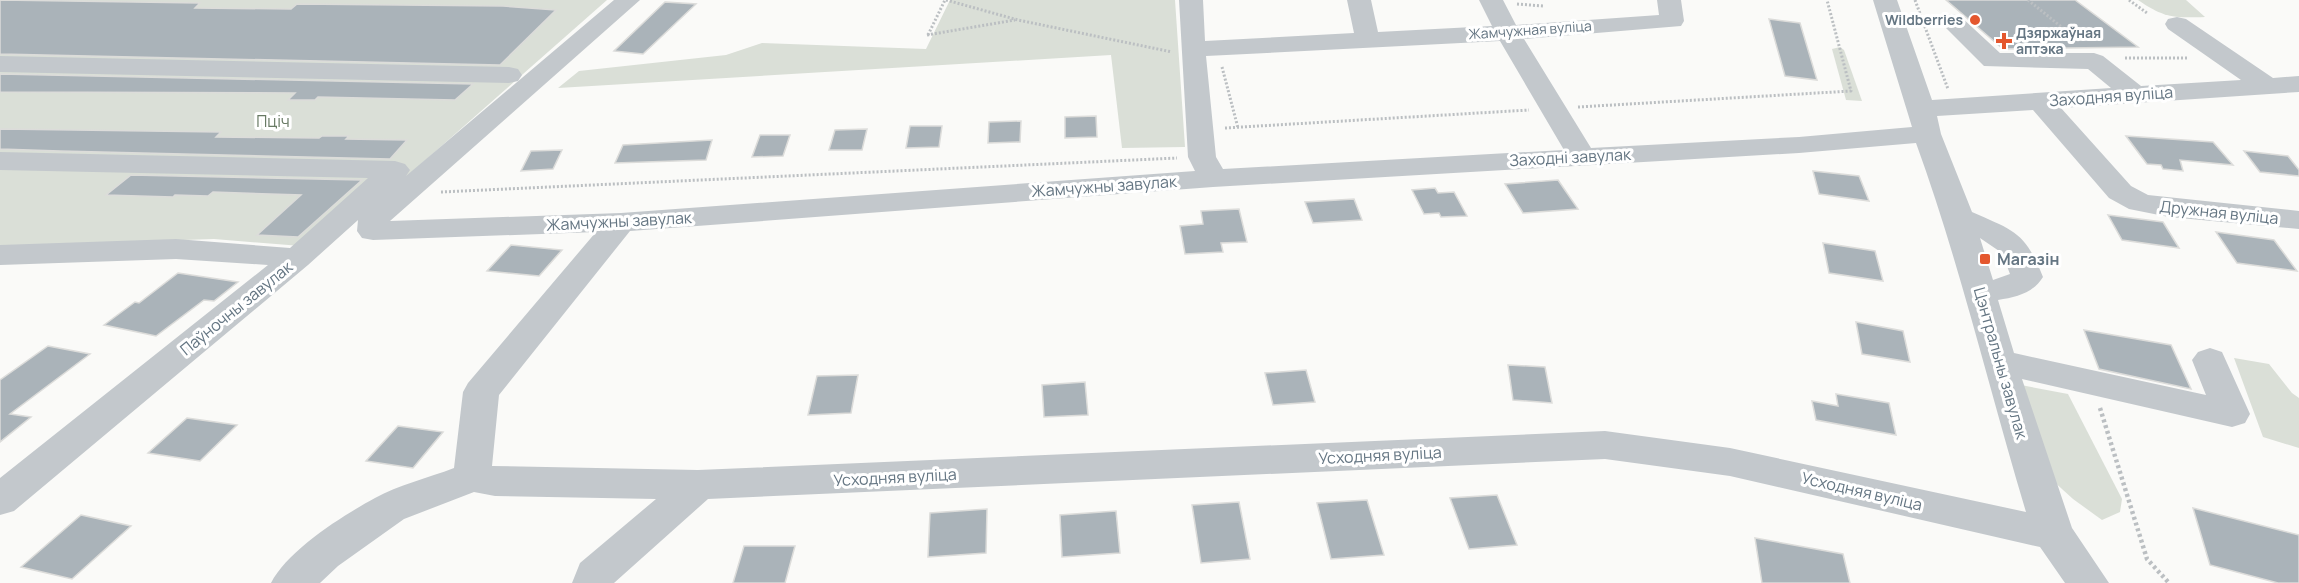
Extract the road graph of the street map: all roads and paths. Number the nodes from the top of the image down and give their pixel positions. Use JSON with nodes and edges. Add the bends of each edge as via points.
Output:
{"nodes":[{"id":1,"x":594,"y":0,"type":"edge"},
{"id":2,"x":628,"y":0,"type":"edge"},
{"id":3,"x":946,"y":0,"type":"edge"},
{"id":4,"x":1191,"y":0,"type":"edge"},
{"id":5,"x":1359,"y":0,"type":"edge"},
{"id":6,"x":1491,"y":0,"type":"edge"},
{"id":7,"x":1669,"y":0,"type":"edge"},
{"id":8,"x":1827,"y":0,"type":"edge"},
{"id":9,"x":1885,"y":0,"type":"edge"},
{"id":10,"x":2028,"y":0,"type":"edge"},
{"id":11,"x":2129,"y":0,"type":"edge"},
{"id":12,"x":2147,"y":12,"type":"dead end"},
{"id":13,"x":1018,"y":20,"type":"junction"},
{"id":14,"x":1951,"y":21,"type":"dead end"},
{"id":15,"x":2177,"y":24,"type":"dead end"},
{"id":16,"x":1508,"y":33,"type":"junction"},
{"id":17,"x":1367,"y":39,"type":"junction"},
{"id":18,"x":2080,"y":42,"type":"dead end"},
{"id":19,"x":1201,"y":52,"type":"junction"},
{"id":20,"x":2122,"y":58,"type":"dead end"},
{"id":21,"x":2224,"y":58,"type":"junction"},
{"id":22,"x":0,"y":64,"type":"edge"},
{"id":23,"x":509,"y":75,"type":"junction"},
{"id":24,"x":2299,"y":84,"type":"edge"},
{"id":25,"x":2267,"y":86,"type":"junction"},
{"id":26,"x":1851,"y":91,"type":"dead end"},
{"id":27,"x":2135,"y":94,"type":"junction"},
{"id":28,"x":2040,"y":101,"type":"junction"},
{"id":29,"x":1925,"y":122,"type":"junction"},
{"id":30,"x":1238,"y":128,"type":"dead end"},
{"id":31,"x":1582,"y":156,"type":"junction"},
{"id":32,"x":0,"y":161,"type":"edge"},
{"id":33,"x":1207,"y":167,"type":"junction"},
{"id":34,"x":398,"y":182,"type":"junction"},
{"id":35,"x":1959,"y":218,"type":"junction"},
{"id":36,"x":2299,"y":220,"type":"edge"},
{"id":37,"x":621,"y":222,"type":"junction"},
{"id":38,"x":0,"y":255,"type":"edge"},
{"id":39,"x":297,"y":258,"type":"junction"},
{"id":40,"x":1981,"y":292,"type":"junction"},
{"id":41,"x":2210,"y":360,"type":"dead end"},
{"id":42,"x":2000,"y":362,"type":"junction"},
{"id":43,"x":2091,"y":383,"type":"junction"},
{"id":44,"x":472,"y":477,"type":"junction"},
{"id":45,"x":698,"y":485,"type":"junction"},
{"id":46,"x":0,"y":500,"type":"edge"},
{"id":47,"x":2054,"y":534,"type":"junction"},
{"id":48,"x":292,"y":583,"type":"edge"},
{"id":49,"x":593,"y":583,"type":"edge"},
{"id":50,"x":2088,"y":583,"type":"edge"},
{"id":51,"x":2169,"y":583,"type":"edge"}],
"edges":[{"from":1,"to":23,"type":"street"},
{"from":2,"to":34,"type":"street","name":"Жамчужны завулак"},
{"from":3,"to":13,"type":"path"},
{"from":3,"to":13,"type":"path","via":[[927,35]]},
{"from":4,"to":19,"type":"street"},
{"from":5,"to":17,"type":"street"},
{"from":6,"to":16,"type":"street"},
{"from":7,"to":16,"type":"street","name":"Жамчужная вуліца","via":[[1672,21],[1546,19]]},
{"from":8,"to":26,"type":"path"},
{"from":9,"to":29,"type":"street","name":"Цэнтральны завулак"},
{"from":10,"to":18,"type":"path"},
{"from":11,"to":12,"type":"path"},
{"from":13,"to":19,"type":"path"},
{"from":14,"to":27,"type":"street","via":[[1993,61],[2094,61]]},
{"from":15,"to":21,"type":"street"},
{"from":16,"to":17,"type":"street","name":"Жамчужная вуліца"},
{"from":16,"to":31,"type":"street"},
{"from":17,"to":19,"type":"street","name":"Жамчужная вуліца"},
{"from":19,"to":30,"type":"path"},
{"from":19,"to":33,"type":"street"},
{"from":20,"to":21,"type":"path"},
{"from":21,"to":25,"type":"street"},
{"from":22,"to":23,"type":"street"},
{"from":23,"to":34,"type":"street"},
{"from":24,"to":25,"type":"street","name":"Заходняя вуліца"},
{"from":25,"to":27,"type":"street","name":"Заходняя вуліца"},
{"from":27,"to":28,"type":"street","name":"Заходняя вуліца"},
{"from":28,"to":29,"type":"street","name":"Заходняя вуліца"},
{"from":28,"to":36,"type":"street","name":"Дружная вуліца","via":[[2120,192],[2140,202]]},
{"from":29,"to":31,"type":"street","name":"Заходні завулак","via":[[1799,145]]},
{"from":29,"to":35,"type":"street","name":"Цэнтральны завулак"},
{"from":31,"to":33,"type":"street","name":"Заходні завулак"},
{"from":32,"to":34,"type":"street"},
{"from":33,"to":34,"type":"path"},
{"from":33,"to":37,"type":"street","name":"Жамчужны завулак"},
{"from":34,"to":37,"type":"street","name":"Жамчужны завулак","via":[[372,221],[373,231]]},
{"from":34,"to":39,"type":"street"},
{"from":35,"to":40,"type":"street","name":"Цэнтральны завулак"},
{"from":35,"to":40,"type":"street","via":[[1999,235],[2016,249],[2027,276],[2012,287]]},
{"from":37,"to":44,"type":"street","via":[[481,392]]},
{"from":38,"to":39,"type":"street","name":"Паўночны завулак","via":[[176,249]]},
{"from":39,"to":46,"type":"street","name":"Паўночны завулак"},
{"from":40,"to":42,"type":"street","name":"Цэнтральны завулак"},
{"from":41,"to":43,"type":"street","via":[[2232,414]]},
{"from":42,"to":43,"type":"street"},
{"from":42,"to":47,"type":"street","name":"Цэнтральны завулак"},
{"from":43,"to":51,"type":"path","via":[[2147,559]]},
{"from":44,"to":45,"type":"street","name":"Усходняя вуліца","via":[[495,481]]},
{"from":44,"to":48,"type":"street","via":[[390,508],[323,554]]},
{"from":45,"to":47,"type":"street","name":"Усходняя вуліца","via":[[1605,445],[1730,462]]},
{"from":45,"to":49,"type":"street","via":[[595,575]]},
{"from":47,"to":50,"type":"street","name":"Цэнтральны завулак"}]}
